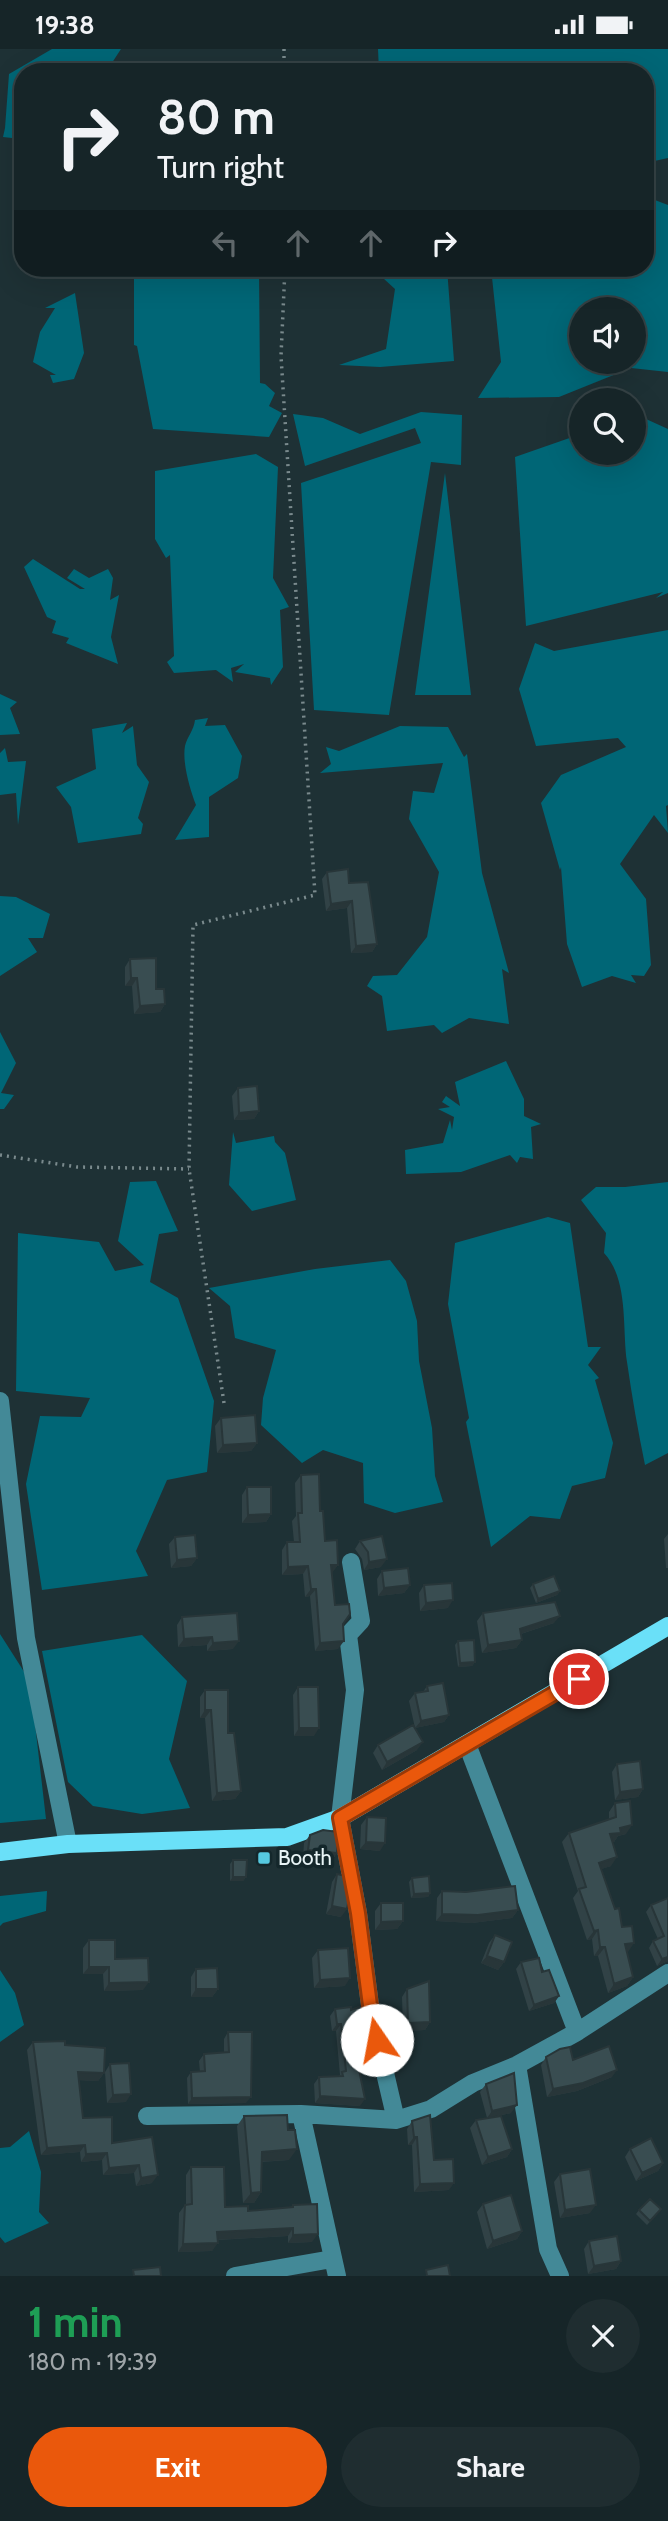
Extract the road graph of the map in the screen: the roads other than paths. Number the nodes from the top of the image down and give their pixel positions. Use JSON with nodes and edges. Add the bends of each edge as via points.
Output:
{"nodes":[{"id":1,"x":0,"y":1401,"type":"edge"},
{"id":2,"x":351,"y":1562,"type":"dead end"},
{"id":3,"x":668,"y":1626,"type":"edge"},
{"id":4,"x":467,"y":1744,"type":"junction"},
{"id":5,"x":340,"y":1818,"type":"junction"},
{"id":6,"x":68,"y":1845,"type":"junction"},
{"id":7,"x":0,"y":1851,"type":"edge"},
{"id":8,"x":668,"y":1973,"type":"edge"},
{"id":9,"x":577,"y":2032,"type":"junction"},
{"id":10,"x":517,"y":2065,"type":"junction"},
{"id":11,"x":301,"y":2114,"type":"junction"},
{"id":12,"x":147,"y":2116,"type":"dead end"},
{"id":13,"x":396,"y":2120,"type":"junction"},
{"id":14,"x":335,"y":2268,"type":"edge"},
{"id":15,"x":235,"y":2276,"type":"edge"},
{"id":16,"x":560,"y":2276,"type":"edge"}],
"edges":[{"from":1,"to":6,"type":"street","via":[[26,1638]]},
{"from":2,"to":5,"type":"street","via":[[361,1621],[348,1635],[355,1691]]},
{"from":3,"to":4,"type":"main road"},
{"from":4,"to":5,"type":"main road"},
{"from":4,"to":9,"type":"street"},
{"from":5,"to":6,"type":"main road","via":[[288,1837]]},
{"from":5,"to":13,"type":"street","via":[[371,2013]]},
{"from":6,"to":7,"type":"main road"},
{"from":8,"to":9,"type":"street"},
{"from":9,"to":10,"type":"street"},
{"from":10,"to":13,"type":"street","via":[[473,2083],[431,2109]]},
{"from":10,"to":16,"type":"street","via":[[548,2249]]},
{"from":11,"to":12,"type":"street"},
{"from":11,"to":13,"type":"street"},
{"from":11,"to":14,"type":"street"},
{"from":14,"to":15,"type":"street"}]}
